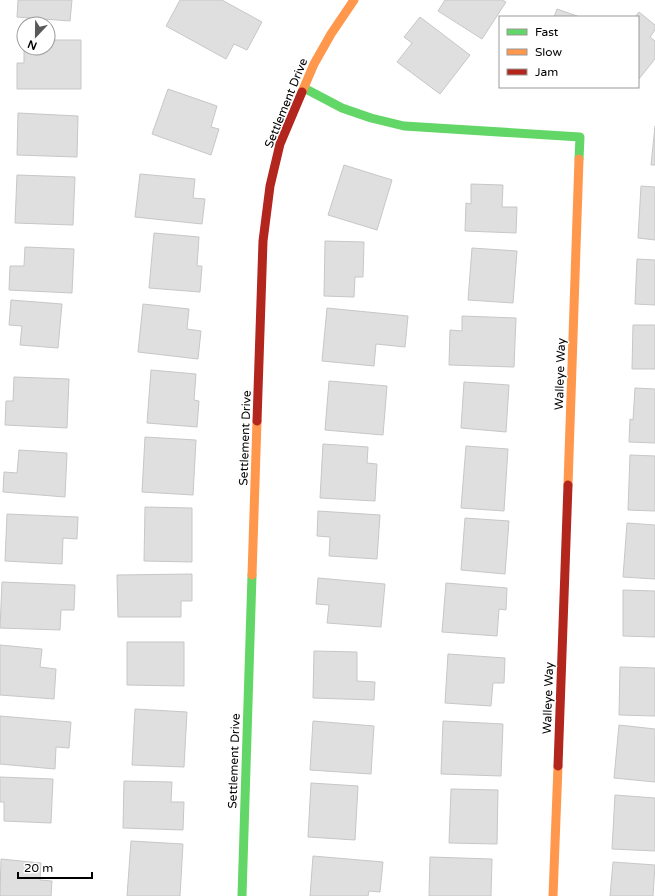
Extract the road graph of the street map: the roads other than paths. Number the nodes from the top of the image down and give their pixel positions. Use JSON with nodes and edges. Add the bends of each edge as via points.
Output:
{"nodes":[{"id":1,"x":354,"y":0,"type":"edge"},
{"id":2,"x":304,"y":88,"type":"junction"},
{"id":3,"x":242,"y":896,"type":"edge"},
{"id":4,"x":553,"y":896,"type":"edge"}],
"edges":[{"from":1,"to":2,"type":"street","name":"Settlement Drive","via":[[331,34]]},
{"from":2,"to":3,"type":"street","name":"Settlement Drive","via":[[280,144],[270,186],[263,241]]},
{"from":2,"to":4,"type":"street","name":"Walleye Way","via":[[342,108],[404,126],[580,137]]}]}
